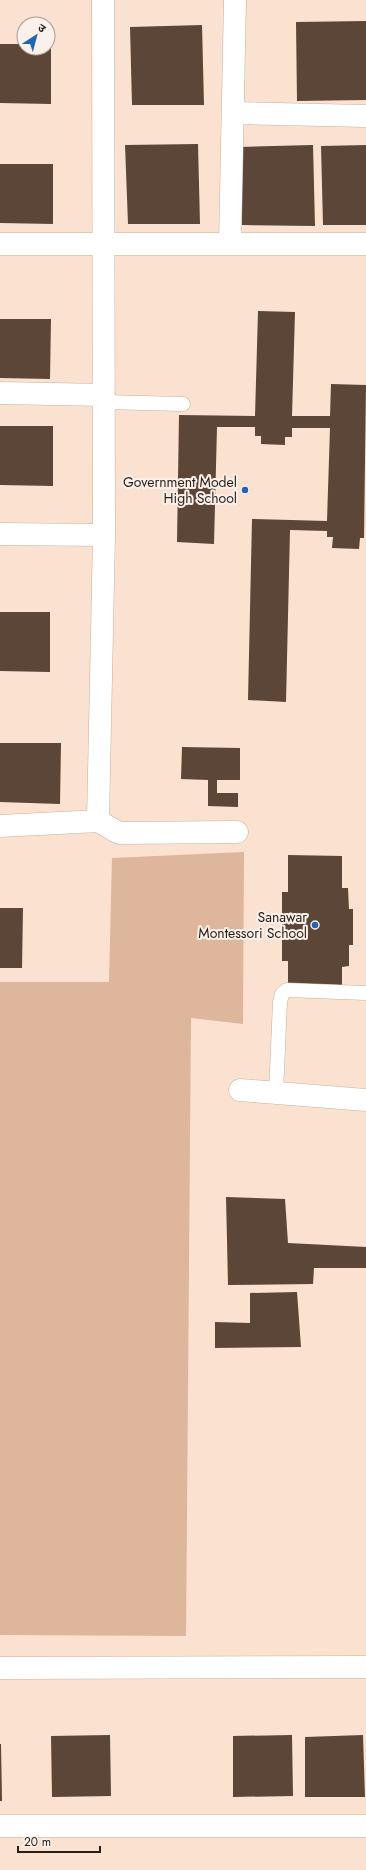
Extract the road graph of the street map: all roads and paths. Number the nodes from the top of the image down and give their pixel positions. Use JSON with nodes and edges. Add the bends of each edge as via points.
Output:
{"nodes":[{"id":1,"x":103,"y":0,"type":"edge"},
{"id":2,"x":235,"y":0,"type":"edge"},
{"id":3,"x":233,"y":113,"type":"junction"},
{"id":4,"x":366,"y":116,"type":"edge"},
{"id":5,"x":104,"y":243,"type":"junction"},
{"id":6,"x":0,"y":244,"type":"edge"},
{"id":7,"x":230,"y":244,"type":"junction"},
{"id":8,"x":366,"y":244,"type":"edge"},
{"id":9,"x":0,"y":393,"type":"edge"},
{"id":10,"x":104,"y":399,"type":"junction"},
{"id":11,"x":183,"y":404,"type":"dead end"},
{"id":12,"x":0,"y":534,"type":"edge"},
{"id":13,"x":104,"y":535,"type":"junction"},
{"id":14,"x":98,"y":822,"type":"junction"},
{"id":15,"x":0,"y":826,"type":"edge"},
{"id":16,"x":237,"y":832,"type":"dead end"},
{"id":17,"x":366,"y":994,"type":"edge"},
{"id":18,"x":240,"y":1090,"type":"dead end"},
{"id":19,"x":276,"y":1093,"type":"junction"},
{"id":20,"x":366,"y":1100,"type":"edge"},
{"id":21,"x":366,"y":1667,"type":"edge"},
{"id":22,"x":0,"y":1668,"type":"edge"},
{"id":23,"x":0,"y":1826,"type":"edge"},
{"id":24,"x":366,"y":1826,"type":"edge"}],
"edges":[{"from":1,"to":5,"type":"street"},
{"from":2,"to":3,"type":"street"},
{"from":3,"to":4,"type":"street"},
{"from":3,"to":7,"type":"street"},
{"from":5,"to":6,"type":"street"},
{"from":5,"to":7,"type":"street"},
{"from":5,"to":10,"type":"street"},
{"from":7,"to":8,"type":"street"},
{"from":9,"to":10,"type":"street"},
{"from":10,"to":11,"type":"lane"},
{"from":10,"to":13,"type":"street"},
{"from":12,"to":13,"type":"street"},
{"from":13,"to":14,"type":"street"},
{"from":14,"to":15,"type":"street"},
{"from":14,"to":16,"type":"street","via":[[119,833]]},
{"from":17,"to":19,"type":"lane","via":[[287,990],[282,994]]},
{"from":18,"to":19,"type":"street"},
{"from":19,"to":20,"type":"street"},
{"from":21,"to":22,"type":"street"},
{"from":23,"to":24,"type":"street"}]}
